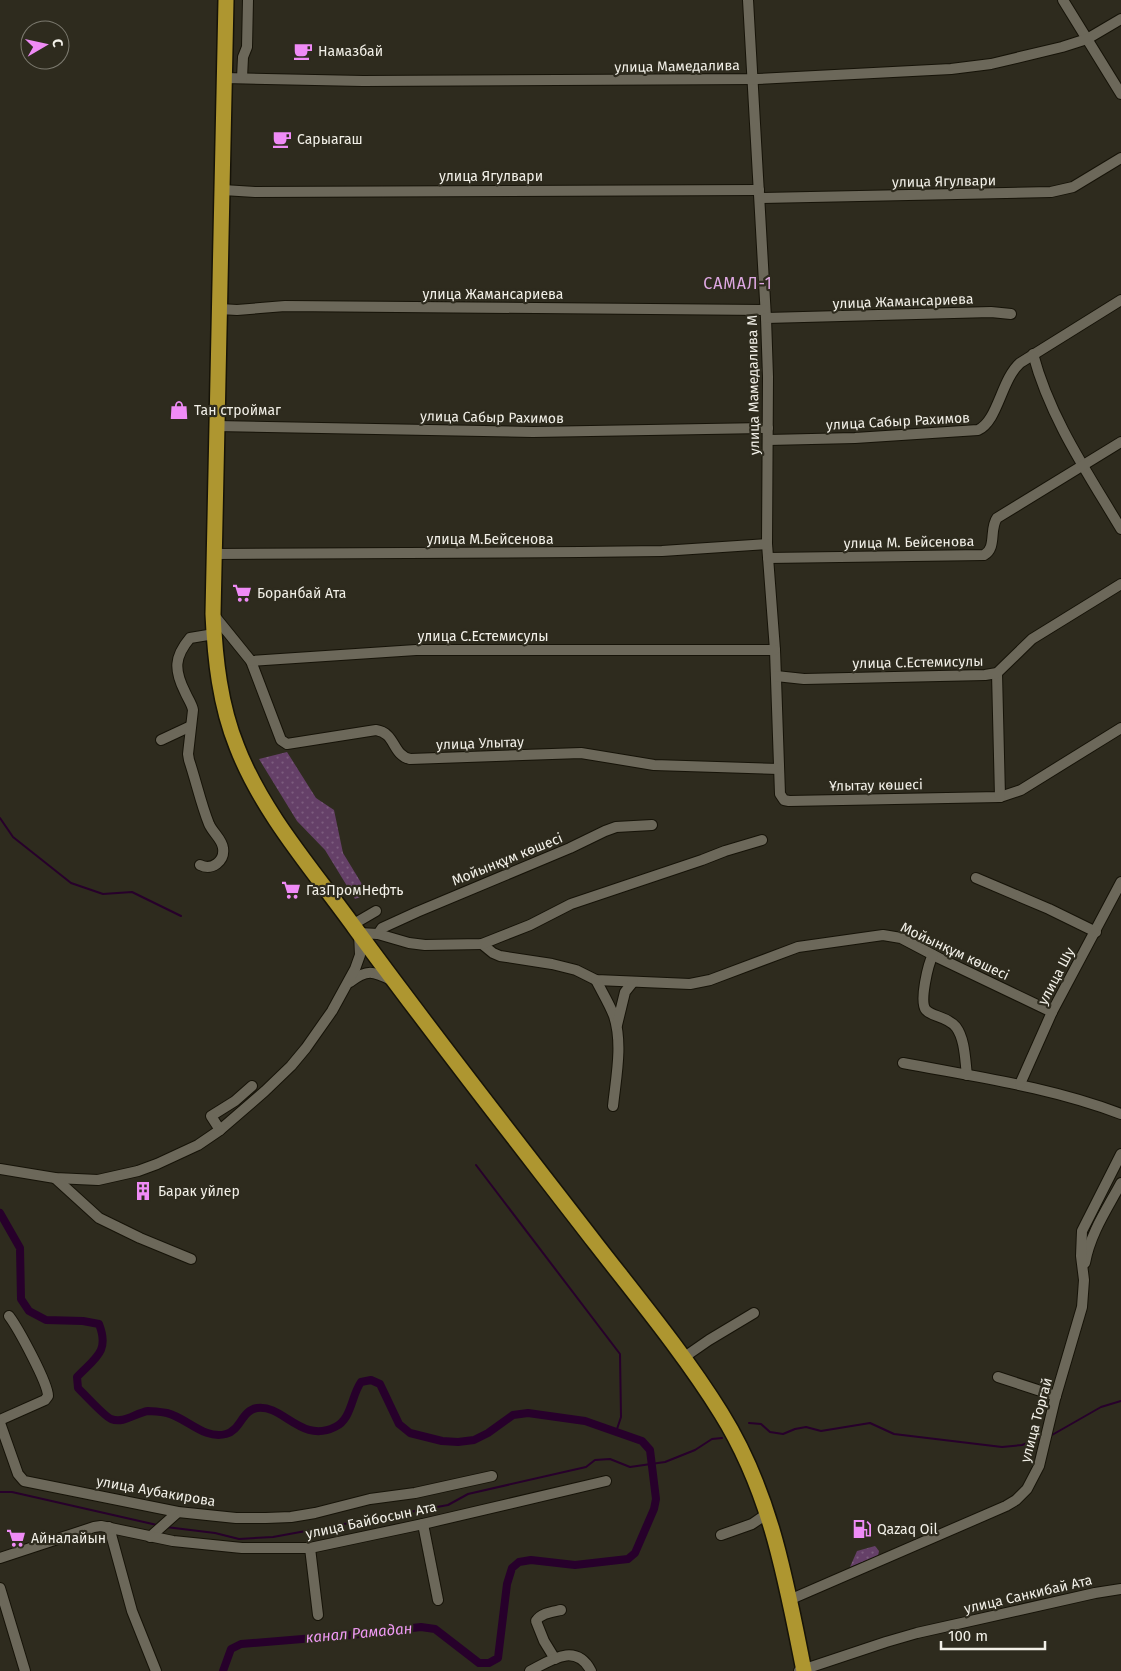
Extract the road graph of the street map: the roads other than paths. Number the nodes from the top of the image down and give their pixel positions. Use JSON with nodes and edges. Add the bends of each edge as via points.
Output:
{"nodes":[{"id":1,"x":226,"y":0,"type":"edge"},
{"id":2,"x":248,"y":0,"type":"edge"},
{"id":3,"x":748,"y":0,"type":"edge"},
{"id":4,"x":1063,"y":0,"type":"edge"},
{"id":5,"x":1121,"y":19,"type":"edge"},
{"id":6,"x":1086,"y":39,"type":"junction"},
{"id":7,"x":224,"y":78,"type":"junction"},
{"id":8,"x":242,"y":78,"type":"junction"},
{"id":9,"x":752,"y":79,"type":"junction"},
{"id":10,"x":1121,"y":94,"type":"edge"},
{"id":11,"x":1121,"y":158,"type":"edge"},
{"id":12,"x":223,"y":190,"type":"junction"},
{"id":13,"x":759,"y":194,"type":"junction"},
{"id":14,"x":1121,"y":300,"type":"edge"},
{"id":15,"x":220,"y":309,"type":"junction"},
{"id":16,"x":766,"y":314,"type":"junction"},
{"id":17,"x":1011,"y":314,"type":"dead end"},
{"id":18,"x":1033,"y":354,"type":"junction"},
{"id":19,"x":216,"y":426,"type":"junction"},
{"id":20,"x":768,"y":428,"type":"junction"},
{"id":21,"x":768,"y":440,"type":"junction"},
{"id":22,"x":1121,"y":442,"type":"edge"},
{"id":23,"x":1083,"y":466,"type":"junction"},
{"id":24,"x":1121,"y":529,"type":"edge"},
{"id":25,"x":767,"y":544,"type":"junction"},
{"id":26,"x":213,"y":554,"type":"junction"},
{"id":27,"x":768,"y":558,"type":"junction"},
{"id":28,"x":1121,"y":584,"type":"edge"},
{"id":29,"x":213,"y":614,"type":"junction"},
{"id":30,"x":214,"y":634,"type":"junction"},
{"id":31,"x":775,"y":650,"type":"junction"},
{"id":32,"x":251,"y":661,"type":"junction"},
{"id":33,"x":997,"y":673,"type":"junction"},
{"id":34,"x":776,"y":676,"type":"junction"},
{"id":35,"x":191,"y":726,"type":"junction"},
{"id":36,"x":1121,"y":728,"type":"edge"},
{"id":37,"x":161,"y":740,"type":"dead end"},
{"id":38,"x":779,"y":769,"type":"junction"},
{"id":39,"x":1000,"y":797,"type":"junction"},
{"id":40,"x":652,"y":825,"type":"dead end"},
{"id":41,"x":762,"y":840,"type":"dead end"},
{"id":42,"x":200,"y":865,"type":"dead end"},
{"id":43,"x":976,"y":878,"type":"dead end"},
{"id":44,"x":1121,"y":882,"type":"edge"},
{"id":45,"x":376,"y":911,"type":"dead end"},
{"id":46,"x":356,"y":929,"type":"junction"},
{"id":47,"x":1096,"y":932,"type":"junction"},
{"id":48,"x":378,"y":934,"type":"junction"},
{"id":49,"x":482,"y":944,"type":"junction"},
{"id":50,"x":933,"y":954,"type":"junction"},
{"id":51,"x":596,"y":980,"type":"junction"},
{"id":52,"x":394,"y":982,"type":"junction"},
{"id":53,"x":633,"y":982,"type":"junction"},
{"id":54,"x":347,"y":984,"type":"junction"},
{"id":55,"x":1052,"y":1012,"type":"junction"},
{"id":56,"x":617,"y":1029,"type":"junction"},
{"id":57,"x":903,"y":1062,"type":"dead end"},
{"id":58,"x":967,"y":1075,"type":"junction"},
{"id":59,"x":1020,"y":1084,"type":"junction"},
{"id":60,"x":252,"y":1086,"type":"dead end"},
{"id":61,"x":613,"y":1106,"type":"dead end"},
{"id":62,"x":1121,"y":1114,"type":"edge"},
{"id":63,"x":220,"y":1130,"type":"junction"},
{"id":64,"x":1121,"y":1154,"type":"edge"},
{"id":65,"x":0,"y":1170,"type":"edge"},
{"id":66,"x":54,"y":1178,"type":"junction"},
{"id":67,"x":1108,"y":1178,"type":"junction"},
{"id":68,"x":1121,"y":1185,"type":"edge"},
{"id":69,"x":191,"y":1259,"type":"dead end"},
{"id":70,"x":1084,"y":1274,"type":"junction"},
{"id":71,"x":754,"y":1312,"type":"dead end"},
{"id":72,"x":9,"y":1316,"type":"dead end"},
{"id":73,"x":682,"y":1358,"type":"junction"},
{"id":74,"x":998,"y":1377,"type":"dead end"},
{"id":75,"x":1056,"y":1396,"type":"junction"},
{"id":76,"x":0,"y":1422,"type":"edge"},
{"id":77,"x":492,"y":1476,"type":"dead end"},
{"id":78,"x":606,"y":1481,"type":"dead end"},
{"id":79,"x":178,"y":1512,"type":"junction"},
{"id":80,"x":768,"y":1513,"type":"junction"},
{"id":81,"x":423,"y":1524,"type":"junction"},
{"id":82,"x":109,"y":1526,"type":"junction"},
{"id":83,"x":157,"y":1531,"type":"junction"},
{"id":84,"x":721,"y":1535,"type":"dead end"},
{"id":85,"x":310,"y":1548,"type":"junction"},
{"id":86,"x":0,"y":1558,"type":"edge"},
{"id":87,"x":0,"y":1588,"type":"edge"},
{"id":88,"x":1121,"y":1589,"type":"edge"},
{"id":89,"x":438,"y":1600,"type":"dead end"},
{"id":90,"x":789,"y":1600,"type":"junction"},
{"id":91,"x":561,"y":1610,"type":"dead end"},
{"id":92,"x":318,"y":1615,"type":"dead end"},
{"id":93,"x":555,"y":1659,"type":"junction"},
{"id":94,"x":546,"y":1667,"type":"edge"},
{"id":95,"x":802,"y":1670,"type":"edge"},
{"id":96,"x":25,"y":1671,"type":"edge"},
{"id":97,"x":156,"y":1671,"type":"edge"},
{"id":98,"x":530,"y":1671,"type":"edge"},
{"id":99,"x":591,"y":1671,"type":"edge"}],
"edges":[{"from":1,"to":7,"type":"highway"},
{"from":2,"to":8,"type":"street","via":[[247,47]]},
{"from":3,"to":9,"type":"street","name":"улица Мамедалива М"},
{"from":4,"to":6,"type":"street"},
{"from":5,"to":6,"type":"street","name":"улица Мамедалива"},
{"from":6,"to":9,"type":"street","name":"улица Мамедалива","via":[[1015,59],[951,69]]},
{"from":6,"to":10,"type":"street"},
{"from":7,"to":8,"type":"street","name":"улица Мамедалива"},
{"from":7,"to":12,"type":"highway"},
{"from":8,"to":9,"type":"street","name":"улица Мамедалива","via":[[363,81]]},
{"from":9,"to":13,"type":"street","name":"улица Мамедалива М"},
{"from":11,"to":13,"type":"street","name":"улица Ягулвари","via":[[1073,187],[1051,192]]},
{"from":12,"to":13,"type":"street","name":"улица Ягулвари"},
{"from":12,"to":15,"type":"highway"},
{"from":13,"to":16,"type":"street","name":"улица Мамедалива М"},
{"from":14,"to":18,"type":"street","name":"улица Сабыр Рахимов"},
{"from":15,"to":16,"type":"street","name":"улица Жамансариева","via":[[294,306]]},
{"from":15,"to":19,"type":"highway"},
{"from":16,"to":17,"type":"street","name":"улица Жамансариева"},
{"from":16,"to":20,"type":"street","name":"улица Мамедалива М"},
{"from":18,"to":21,"type":"street","name":"улица Сабыр Рахимов","via":[[1009,374],[988,423],[978,430]]},
{"from":18,"to":23,"type":"street","via":[[1051,407]]},
{"from":19,"to":20,"type":"street","name":"улица Сабыр Рахимов","via":[[534,432]]},
{"from":19,"to":26,"type":"highway"},
{"from":20,"to":21,"type":"street","name":"улица Мамедалива М"},
{"from":21,"to":25,"type":"street","name":"улица Мамедалива М"},
{"from":22,"to":23,"type":"street","name":"улица М. Бейсенова"},
{"from":23,"to":24,"type":"street"},
{"from":23,"to":27,"type":"street","name":"улица М. Бейсенова","via":[[997,518],[991,547],[984,555]]},
{"from":25,"to":26,"type":"street","name":"улица М.Бейсенова","via":[[662,551]]},
{"from":25,"to":27,"type":"street","name":"улица Мамедалива М"},
{"from":26,"to":29,"type":"highway"},
{"from":27,"to":31,"type":"street","name":"улица Мамедалива М"},
{"from":28,"to":33,"type":"street","name":"улица С.Естемисулы","via":[[1032,639]]},
{"from":29,"to":30,"type":"highway"},
{"from":29,"to":32,"type":"street"},
{"from":30,"to":35,"type":"street","via":[[190,638],[183,642],[179,654],[176,667],[192,704]]},
{"from":30,"to":46,"type":"highway","via":[[225,710],[250,777],[274,818]]},
{"from":31,"to":32,"type":"street","name":"улица С.Естемисулы","via":[[416,650]]},
{"from":31,"to":34,"type":"street","name":"улица Мамедалива М"},
{"from":32,"to":38,"type":"street","name":"улица Улытау","via":[[281,740],[287,744],[376,730],[386,733],[402,757],[410,759],[581,753],[654,766]]},
{"from":33,"to":34,"type":"street","name":"улица С.Естемисулы","via":[[814,679]]},
{"from":33,"to":39,"type":"street"},
{"from":34,"to":38,"type":"street","name":"улица Мамедалива М"},
{"from":35,"to":37,"type":"street"},
{"from":35,"to":42,"type":"street","via":[[188,760],[210,825],[224,850],[214,865]]},
{"from":36,"to":39,"type":"street","name":"Ұлытау көшесі","via":[[1021,790]]},
{"from":38,"to":39,"type":"street","name":"Ұлытау көшесі","via":[[780,794],[789,801]]},
{"from":40,"to":48,"type":"street","name":"Мойынқұм көшесі","via":[[616,827],[605,831],[416,912],[382,928]]},
{"from":41,"to":49,"type":"street","via":[[570,904],[530,925]]},
{"from":43,"to":47,"type":"street"},
{"from":44,"to":47,"type":"street","name":"улица Шу"},
{"from":45,"to":46,"type":"street"},
{"from":46,"to":48,"type":"street"},
{"from":46,"to":52,"type":"highway"},
{"from":46,"to":54,"type":"street","via":[[360,950]]},
{"from":47,"to":55,"type":"street","name":"улица Шу"},
{"from":48,"to":49,"type":"street","via":[[425,945]]},
{"from":49,"to":51,"type":"street","name":"Мойынқұм көшесі","via":[[500,956],[576,970]]},
{"from":50,"to":53,"type":"street","name":"Мойынқұм көшесі","via":[[901,938],[882,935],[798,947],[699,983]]},
{"from":50,"to":55,"type":"street","name":"Мойынқұм көшесі"},
{"from":50,"to":58,"type":"street","via":[[925,979],[923,1004],[930,1013],[949,1020],[957,1029]]},
{"from":51,"to":53,"type":"street","name":"Мойынқұм көшесі"},
{"from":51,"to":56,"type":"street"},
{"from":52,"to":54,"type":"street","via":[[368,972]]},
{"from":52,"to":73,"type":"highway"},
{"from":53,"to":56,"type":"street","via":[[626,992]]},
{"from":54,"to":63,"type":"street","via":[[315,1036],[291,1066]]},
{"from":55,"to":59,"type":"street","name":"улица Шу"},
{"from":56,"to":61,"type":"street","via":[[618,1068]]},
{"from":57,"to":58,"type":"street"},
{"from":58,"to":59,"type":"street"},
{"from":59,"to":62,"type":"street"},
{"from":60,"to":63,"type":"street","via":[[211,1116]]},
{"from":63,"to":66,"type":"street","via":[[198,1145],[138,1171],[98,1180]]},
{"from":64,"to":67,"type":"street","name":"улица Торгай"},
{"from":65,"to":66,"type":"street"},
{"from":66,"to":69,"type":"street","via":[[99,1218]]},
{"from":67,"to":68,"type":"street"},
{"from":67,"to":70,"type":"street","name":"улица Торгай","via":[[1082,1231]]},
{"from":68,"to":70,"type":"street","name":"улица Торгай","via":[[1090,1242]]},
{"from":70,"to":75,"type":"street","name":"улица Торгай","via":[[1082,1307]]},
{"from":71,"to":73,"type":"street"},
{"from":72,"to":76,"type":"street","name":"улица Аубакирова","via":[[30,1353],[48,1396]]},
{"from":73,"to":80,"type":"highway","via":[[721,1413]]},
{"from":74,"to":75,"type":"street"},
{"from":75,"to":90,"type":"street","name":"улица Торгай","via":[[1039,1466],[1027,1489],[1016,1500]]},
{"from":76,"to":79,"type":"street","name":"улица Аубакирова","via":[[18,1474],[24,1480]]},
{"from":77,"to":79,"type":"street","name":"улица Аубакирова","via":[[291,1517],[236,1518]]},
{"from":78,"to":81,"type":"street","name":"улица Байбосын Ата"},
{"from":79,"to":83,"type":"street"},
{"from":80,"to":84,"type":"street","via":[[752,1524]]},
{"from":80,"to":90,"type":"highway"},
{"from":81,"to":85,"type":"street","name":"улица Байбосын Ата"},
{"from":81,"to":89,"type":"street"},
{"from":82,"to":83,"type":"street","name":"улица Байбосын Ата"},
{"from":82,"to":86,"type":"street","name":"улица Байбосын Ата","via":[[94,1526]]},
{"from":82,"to":97,"type":"street","via":[[132,1611]]},
{"from":83,"to":85,"type":"street","name":"улица Байбосын Ата","via":[[173,1541],[242,1548]]},
{"from":85,"to":92,"type":"street"},
{"from":87,"to":96,"type":"street"},
{"from":88,"to":95,"type":"street","name":"улица Санкибай Ата","via":[[917,1633]]},
{"from":90,"to":95,"type":"highway"},
{"from":91,"to":93,"type":"street","via":[[539,1616],[536,1621]]},
{"from":93,"to":94,"type":"street"},
{"from":93,"to":99,"type":"street","via":[[568,1652],[584,1660]]},
{"from":94,"to":98,"type":"street"}]}
